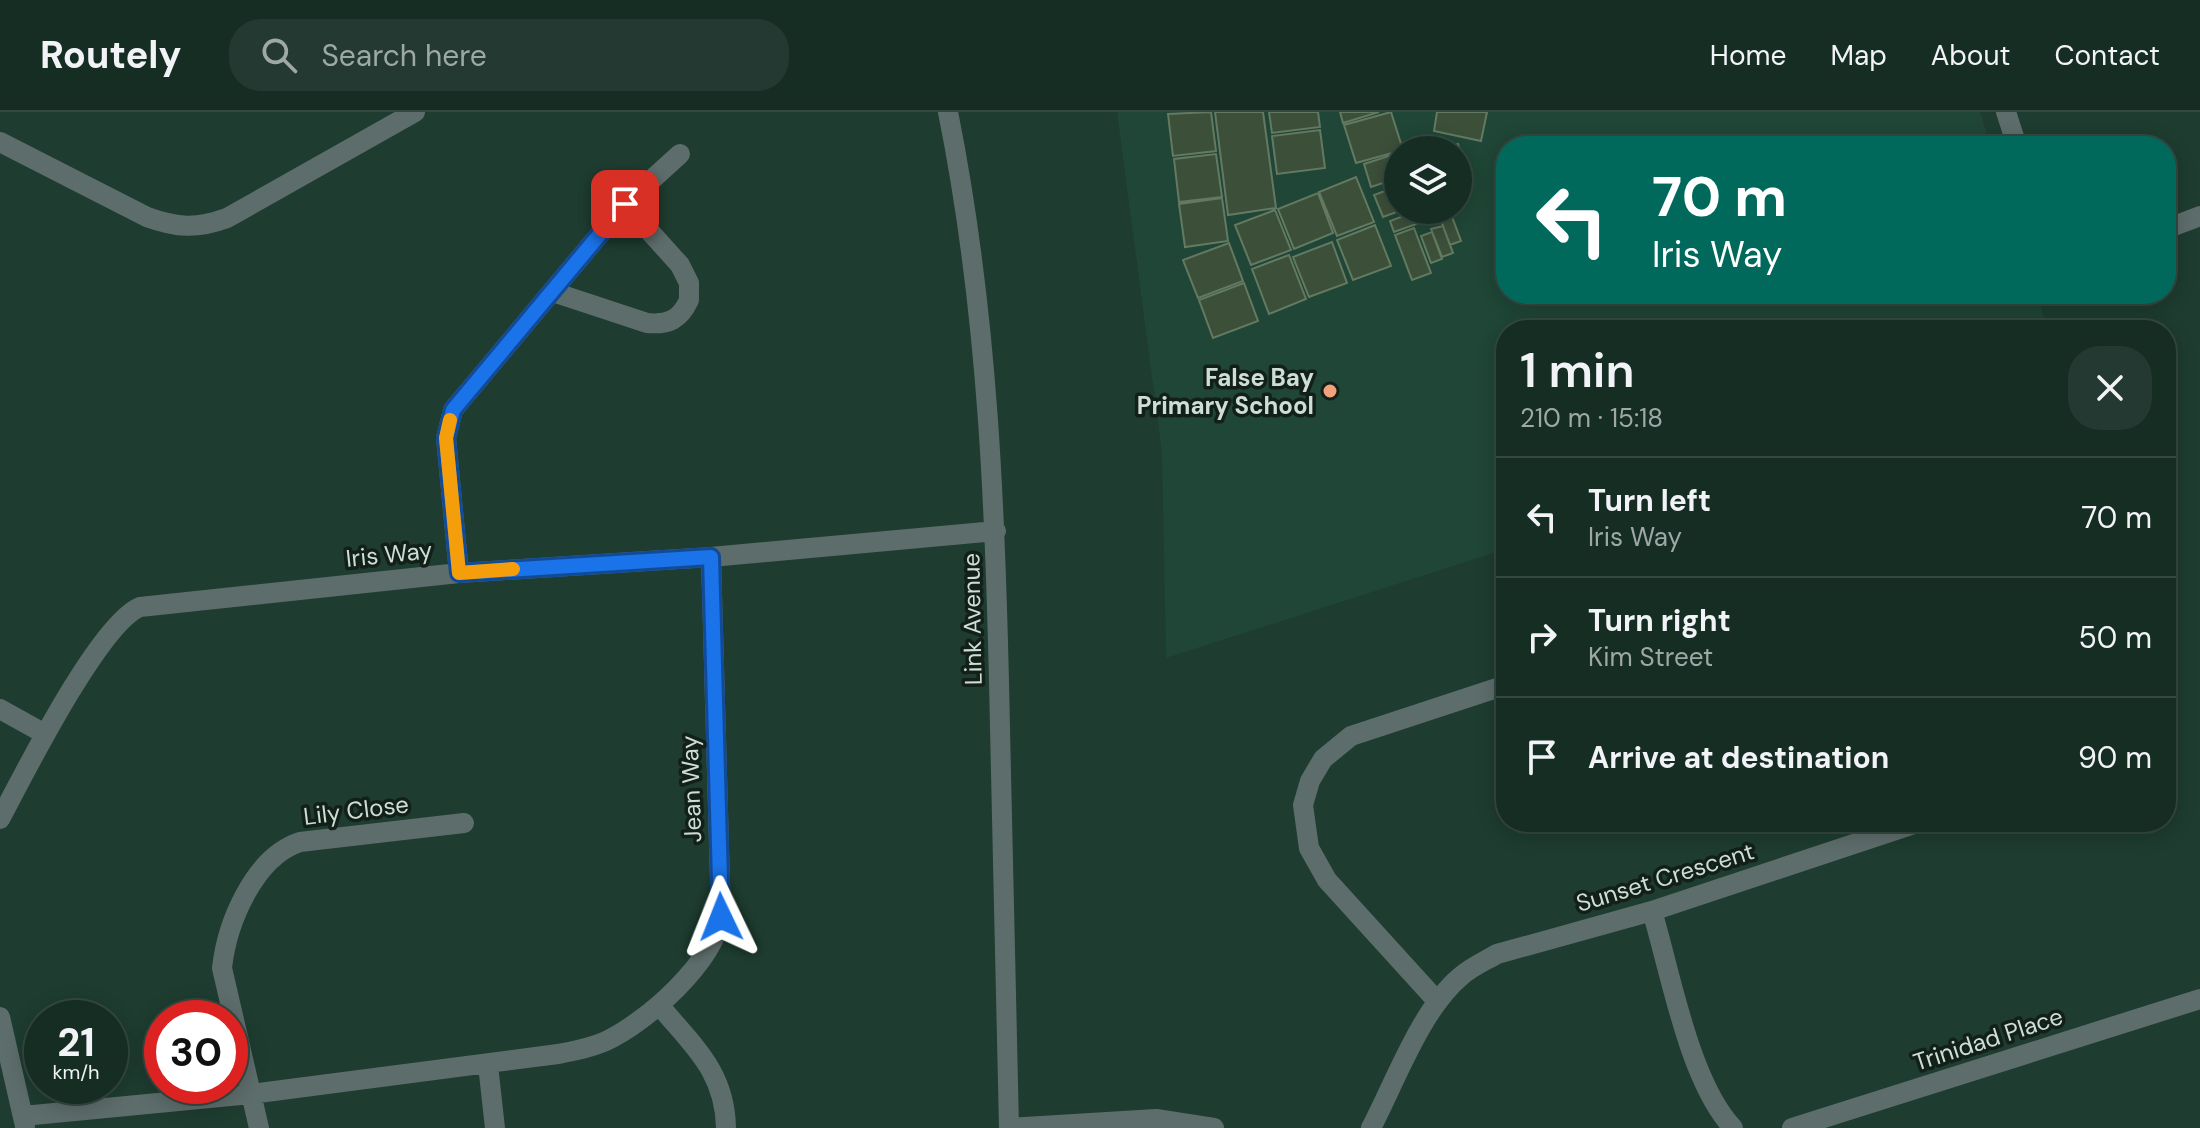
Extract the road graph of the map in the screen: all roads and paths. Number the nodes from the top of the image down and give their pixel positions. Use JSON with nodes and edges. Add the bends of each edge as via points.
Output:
{"nodes":[{"id":1,"x":415,"y":112,"type":"edge"},
{"id":2,"x":948,"y":112,"type":"edge"},
{"id":3,"x":2006,"y":112,"type":"edge"},
{"id":4,"x":2014,"y":136,"type":"edge"},
{"id":5,"x":0,"y":142,"type":"edge"},
{"id":6,"x":680,"y":154,"type":"dead end"},
{"id":7,"x":625,"y":204,"type":"junction"},
{"id":8,"x":2200,"y":216,"type":"edge"},
{"id":9,"x":2176,"y":225,"type":"edge"},
{"id":10,"x":553,"y":292,"type":"junction"},
{"id":11,"x":996,"y":531,"type":"junction"},
{"id":12,"x":711,"y":557,"type":"junction"},
{"id":13,"x":459,"y":573,"type":"junction"},
{"id":14,"x":1496,"y":688,"type":"edge"},
{"id":15,"x":0,"y":709,"type":"edge"},
{"id":16,"x":45,"y":734,"type":"junction"},
{"id":17,"x":0,"y":819,"type":"edge"},
{"id":18,"x":464,"y":823,"type":"dead end"},
{"id":19,"x":1890,"y":832,"type":"edge"},
{"id":20,"x":1652,"y":911,"type":"junction"},
{"id":21,"x":2200,"y":999,"type":"edge"},
{"id":22,"x":1437,"y":1001,"type":"junction"},
{"id":23,"x":659,"y":1005,"type":"junction"},
{"id":24,"x":0,"y":1017,"type":"edge"},
{"id":25,"x":488,"y":1065,"type":"junction"},
{"id":26,"x":251,"y":1094,"type":"junction"},
{"id":27,"x":24,"y":1122,"type":"edge"},
{"id":28,"x":259,"y":1128,"type":"edge"},
{"id":29,"x":495,"y":1128,"type":"edge"},
{"id":30,"x":726,"y":1128,"type":"edge"},
{"id":31,"x":1009,"y":1128,"type":"edge"},
{"id":32,"x":1214,"y":1128,"type":"edge"},
{"id":33,"x":1371,"y":1128,"type":"edge"},
{"id":34,"x":1733,"y":1128,"type":"edge"},
{"id":35,"x":1792,"y":1128,"type":"edge"}],
"edges":[{"from":1,"to":5,"type":"street","via":[[203,227],[168,225],[147,217]]},
{"from":2,"to":11,"type":"street","name":"Link Avenue","via":[[990,407]]},
{"from":3,"to":4,"type":"street"},
{"from":6,"to":7,"type":"street"},
{"from":7,"to":10,"type":"street"},
{"from":7,"to":10,"type":"street","via":[[685,274],[689,300],[678,317],[647,323]]},
{"from":8,"to":9,"type":"street"},
{"from":10,"to":13,"type":"street","via":[[460,400],[448,424]]},
{"from":11,"to":12,"type":"street","name":"Iris Way"},
{"from":11,"to":31,"type":"street","name":"Link Avenue"},
{"from":12,"to":13,"type":"street","name":"Iris Way"},
{"from":12,"to":23,"type":"street","name":"Jean Way","via":[[721,917],[708,949]]},
{"from":13,"to":16,"type":"street","name":"Iris Way","via":[[127,612]]},
{"from":14,"to":22,"type":"street","via":[[1351,736],[1323,759],[1306,793],[1303,824],[1314,862]]},
{"from":15,"to":16,"type":"street"},
{"from":16,"to":17,"type":"street","name":"Iris Way"},
{"from":18,"to":26,"type":"street","name":"Lily Close","via":[[300,842],[269,860],[243,902],[222,968]]},
{"from":19,"to":20,"type":"street","name":"Sunset Crescent"},
{"from":20,"to":22,"type":"street","name":"Sunset Crescent","via":[[1497,954],[1460,976]]},
{"from":20,"to":34,"type":"street","via":[[1702,1081]]},
{"from":21,"to":35,"type":"street","name":"Trinidad Place"},
{"from":22,"to":33,"type":"street","name":"Sunset Crescent"},
{"from":23,"to":25,"type":"street","name":"Jean Way","via":[[607,1041]]},
{"from":23,"to":30,"type":"street","via":[[716,1075]]},
{"from":24,"to":27,"type":"street"},
{"from":25,"to":26,"type":"street","name":"Jean Way"},
{"from":25,"to":29,"type":"street"},
{"from":26,"to":27,"type":"street","name":"Jean Way"},
{"from":26,"to":28,"type":"street","name":"Lily Close"},
{"from":31,"to":32,"type":"street","via":[[1156,1119]]}]}
